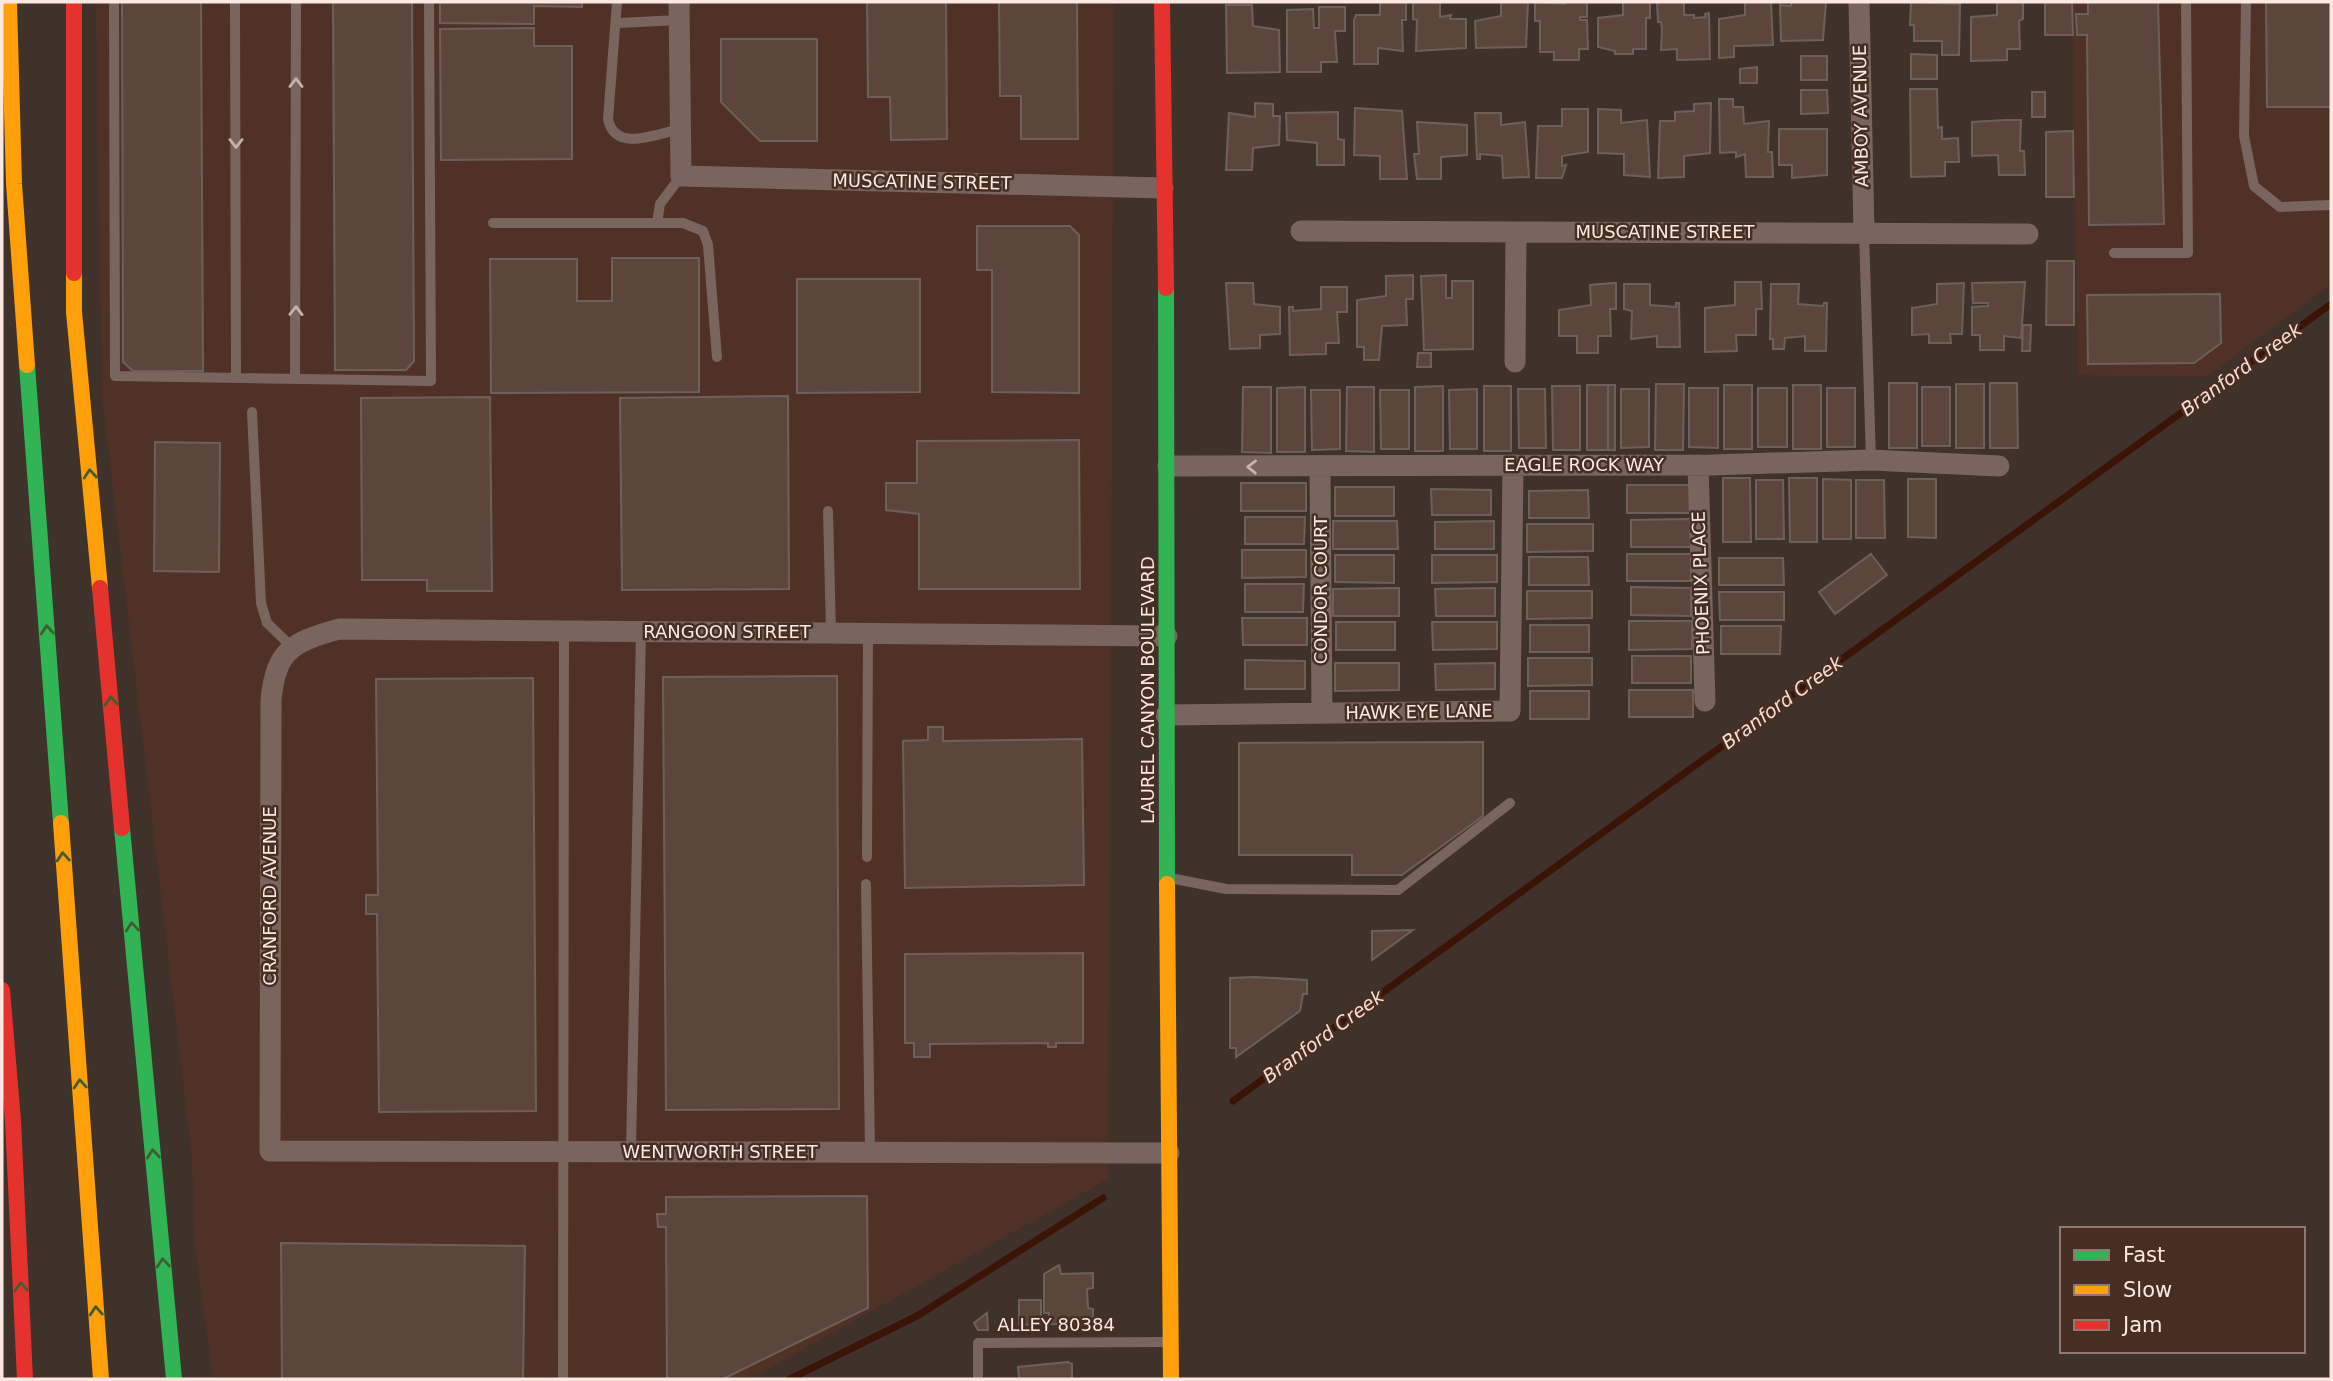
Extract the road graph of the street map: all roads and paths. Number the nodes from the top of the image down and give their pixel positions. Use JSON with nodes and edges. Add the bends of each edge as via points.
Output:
{"nodes":[{"id":1,"x":9,"y":2,"type":"edge"},
{"id":2,"x":74,"y":2,"type":"edge"},
{"id":3,"x":114,"y":2,"type":"edge"},
{"id":4,"x":235,"y":2,"type":"edge"},
{"id":5,"x":296,"y":2,"type":"edge"},
{"id":6,"x":429,"y":2,"type":"edge"},
{"id":7,"x":617,"y":2,"type":"edge"},
{"id":8,"x":1162,"y":2,"type":"edge"},
{"id":9,"x":1859,"y":2,"type":"edge"},
{"id":10,"x":2186,"y":2,"type":"edge"},
{"id":11,"x":2246,"y":2,"type":"edge"},
{"id":12,"x":679,"y":11,"type":"edge"},
{"id":13,"x":618,"y":23,"type":"junction"},
{"id":14,"x":680,"y":130,"type":"junction"},
{"id":15,"x":681,"y":176,"type":"junction"},
{"id":16,"x":1163,"y":188,"type":"junction"},
{"id":17,"x":2331,"y":205,"type":"edge"},
{"id":18,"x":493,"y":223,"type":"dead end"},
{"id":19,"x":657,"y":223,"type":"junction"},
{"id":20,"x":1301,"y":231,"type":"dead end"},
{"id":21,"x":1864,"y":231,"type":"junction"},
{"id":22,"x":1516,"y":233,"type":"junction"},
{"id":23,"x":2028,"y":234,"type":"dead end"},
{"id":24,"x":2113,"y":253,"type":"dead end"},
{"id":25,"x":717,"y":357,"type":"dead end"},
{"id":26,"x":1515,"y":362,"type":"dead end"},
{"id":27,"x":236,"y":378,"type":"junction"},
{"id":28,"x":295,"y":379,"type":"junction"},
{"id":29,"x":252,"y":412,"type":"dead end"},
{"id":30,"x":1871,"y":460,"type":"junction"},
{"id":31,"x":1513,"y":465,"type":"junction"},
{"id":32,"x":1698,"y":465,"type":"junction"},
{"id":33,"x":1168,"y":466,"type":"junction"},
{"id":34,"x":1999,"y":466,"type":"dead end"},
{"id":35,"x":1320,"y":468,"type":"junction"},
{"id":36,"x":828,"y":511,"type":"dead end"},
{"id":37,"x":564,"y":631,"type":"junction"},
{"id":38,"x":641,"y":631,"type":"junction"},
{"id":39,"x":831,"y":633,"type":"junction"},
{"id":40,"x":867,"y":633,"type":"junction"},
{"id":41,"x":1167,"y":636,"type":"junction"},
{"id":42,"x":291,"y":646,"type":"junction"},
{"id":43,"x":1705,"y":701,"type":"dead end"},
{"id":44,"x":1322,"y":713,"type":"junction"},
{"id":45,"x":1166,"y":715,"type":"junction"},
{"id":46,"x":1510,"y":803,"type":"dead end"},
{"id":47,"x":867,"y":857,"type":"dead end"},
{"id":48,"x":1167,"y":878,"type":"junction"},
{"id":49,"x":866,"y":884,"type":"dead end"},
{"id":50,"x":2,"y":990,"type":"edge"},
{"id":51,"x":270,"y":1151,"type":"joint"},
{"id":52,"x":563,"y":1152,"type":"junction"},
{"id":53,"x":631,"y":1152,"type":"junction"},
{"id":54,"x":870,"y":1153,"type":"junction"},
{"id":55,"x":1169,"y":1153,"type":"junction"},
{"id":56,"x":1170,"y":1342,"type":"junction"},
{"id":57,"x":25,"y":1379,"type":"edge"},
{"id":58,"x":101,"y":1379,"type":"edge"},
{"id":59,"x":174,"y":1379,"type":"edge"},
{"id":60,"x":563,"y":1379,"type":"edge"},
{"id":61,"x":978,"y":1379,"type":"edge"},
{"id":62,"x":1171,"y":1379,"type":"edge"}],
"edges":[{"from":58,"to":1,"type":"main road","one_way":true,"via":[[14,184]]},
{"from":59,"to":2,"type":"main road","one_way":true,"via":[[75,312]]},
{"from":3,"to":27,"type":"lane","via":[[115,376]]},
{"from":4,"to":27,"type":"lane","one_way":true},
{"from":28,"to":5,"type":"lane","one_way":true},
{"from":6,"to":28,"type":"lane","via":[[431,382]]},
{"from":7,"to":13,"type":"lane"},
{"from":8,"to":16,"type":"main road","name":"LAUREL CANYON BOULEVARD"},
{"from":9,"to":21,"type":"street","name":"AMBOY AVENUE"},
{"from":10,"to":24,"type":"lane","via":[[2188,253]]},
{"from":11,"to":17,"type":"lane","via":[[2244,136],[2254,186],[2280,207]]},
{"from":12,"to":13,"type":"lane"},
{"from":12,"to":14,"type":"street"},
{"from":13,"to":14,"type":"lane","via":[[610,129],[626,140]]},
{"from":14,"to":15,"type":"street"},
{"from":15,"to":16,"type":"street","name":"MUSCATINE STREET"},
{"from":15,"to":19,"type":"lane","via":[[660,204]]},
{"from":16,"to":33,"type":"main road","name":"LAUREL CANYON BOULEVARD"},
{"from":18,"to":19,"type":"lane"},
{"from":19,"to":25,"type":"lane","via":[[683,223],[703,231]]},
{"from":20,"to":22,"type":"street","name":"MUSCATINE STREET"},
{"from":21,"to":22,"type":"street","name":"MUSCATINE STREET"},
{"from":21,"to":23,"type":"street","name":"MUSCATINE STREET"},
{"from":21,"to":30,"type":"lane"},
{"from":22,"to":26,"type":"street"},
{"from":27,"to":28,"type":"lane"},
{"from":29,"to":42,"type":"lane","via":[[261,603],[267,623]]},
{"from":30,"to":32,"type":"street","name":"EAGLE ROCK WAY"},
{"from":30,"to":34,"type":"street","name":"EAGLE ROCK WAY"},
{"from":31,"to":32,"type":"street","name":"EAGLE ROCK WAY"},
{"from":31,"to":35,"type":"street","name":"EAGLE ROCK WAY"},
{"from":31,"to":44,"type":"street","name":"HAWK EYE LANE","via":[[1510,710]]},
{"from":32,"to":43,"type":"street","name":"PHOENIX PLACE"},
{"from":35,"to":33,"type":"street","name":"EAGLE ROCK WAY","one_way":true},
{"from":33,"to":41,"type":"main road","name":"LAUREL CANYON BOULEVARD"},
{"from":35,"to":44,"type":"street","name":"CONDOR COURT"},
{"from":36,"to":39,"type":"lane"},
{"from":37,"to":38,"type":"street","name":"RANGOON STREET"},
{"from":37,"to":42,"type":"street","name":"RANGOON STREET","via":[[339,629]]},
{"from":37,"to":52,"type":"lane"},
{"from":38,"to":39,"type":"street","name":"RANGOON STREET"},
{"from":38,"to":53,"type":"lane"},
{"from":39,"to":40,"type":"street","name":"RANGOON STREET"},
{"from":40,"to":41,"type":"street","name":"RANGOON STREET"},
{"from":40,"to":47,"type":"lane"},
{"from":41,"to":45,"type":"main road","name":"LAUREL CANYON BOULEVARD"},
{"from":42,"to":51,"type":"street","name":"CRANFORD AVENUE","via":[[278,664],[271,700]]},
{"from":44,"to":45,"type":"street","name":"HAWK EYE LANE"},
{"from":45,"to":48,"type":"main road","name":"LAUREL CANYON BOULEVARD"},
{"from":46,"to":48,"type":"lane","via":[[1398,890],[1226,889]]},
{"from":48,"to":55,"type":"main road","name":"LAUREL CANYON BOULEVARD"},
{"from":49,"to":54,"type":"lane"},
{"from":57,"to":50,"type":"main road","one_way":true},
{"from":51,"to":52,"type":"street","name":"WENTWORTH STREET"},
{"from":52,"to":53,"type":"street","name":"WENTWORTH STREET"},
{"from":52,"to":60,"type":"lane"},
{"from":53,"to":54,"type":"street","name":"WENTWORTH STREET"},
{"from":54,"to":55,"type":"street","name":"WENTWORTH STREET"},
{"from":55,"to":56,"type":"main road","name":"LAUREL CANYON BOULEVARD"},
{"from":56,"to":61,"type":"lane","name":"ALLEY 80384","via":[[978,1343]]},
{"from":56,"to":62,"type":"main road","name":"LAUREL CANYON BOULEVARD"}]}
